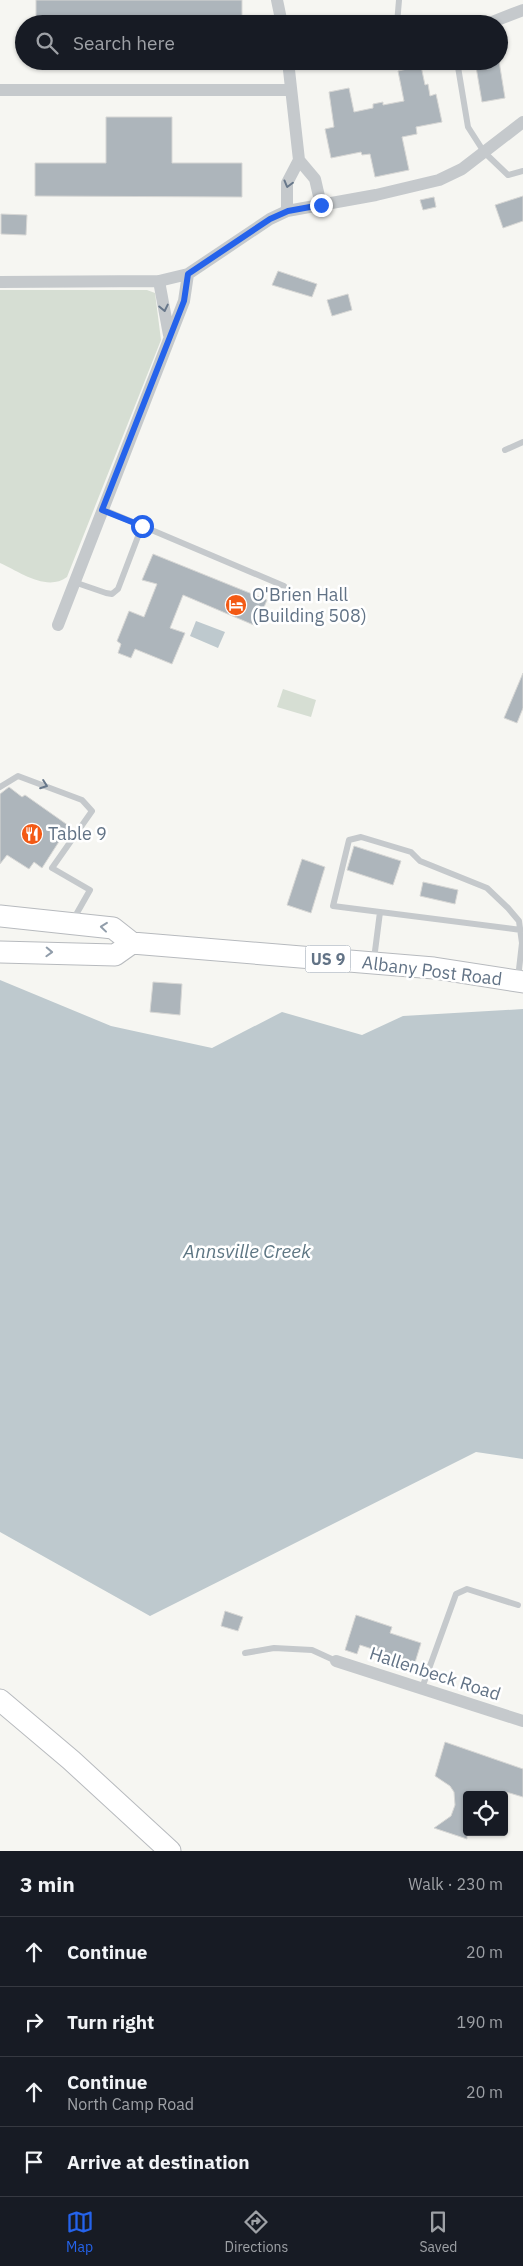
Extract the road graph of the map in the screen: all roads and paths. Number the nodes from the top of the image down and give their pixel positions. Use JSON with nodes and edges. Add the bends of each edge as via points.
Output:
{"nodes":[{"id":1,"x":278,"y":0,"type":"edge"},
{"id":2,"x":399,"y":0,"type":"edge"},
{"id":3,"x":523,"y":10,"type":"edge"},
{"id":4,"x":280,"y":15,"type":"edge"},
{"id":5,"x":398,"y":15,"type":"edge"},
{"id":6,"x":508,"y":16,"type":"edge"},
{"id":7,"x":292,"y":70,"type":"edge"},
{"id":8,"x":458,"y":70,"type":"edge"},
{"id":9,"x":0,"y":90,"type":"edge"},
{"id":10,"x":291,"y":90,"type":"junction"},
{"id":11,"x":523,"y":122,"type":"edge"},
{"id":12,"x":484,"y":152,"type":"junction"},
{"id":13,"x":299,"y":160,"type":"junction"},
{"id":14,"x":523,"y":171,"type":"edge"},
{"id":15,"x":321,"y":205,"type":"junction"},
{"id":16,"x":288,"y":211,"type":"junction"},
{"id":17,"x":188,"y":274,"type":"junction"},
{"id":18,"x":159,"y":281,"type":"junction"},
{"id":19,"x":0,"y":282,"type":"edge"},
{"id":20,"x":169,"y":335,"type":"junction"},
{"id":21,"x":523,"y":442,"type":"edge"},
{"id":22,"x":505,"y":450,"type":"dead end"},
{"id":23,"x":102,"y":510,"type":"junction"},
{"id":24,"x":142,"y":526,"type":"junction"},
{"id":25,"x":74,"y":582,"type":"junction"},
{"id":26,"x":284,"y":586,"type":"dead end"},
{"id":27,"x":58,"y":625,"type":"dead end"},
{"id":28,"x":0,"y":787,"type":"edge"},
{"id":29,"x":380,"y":912,"type":"junction"},
{"id":30,"x":0,"y":916,"type":"edge"},
{"id":31,"x":71,"y":923,"type":"junction"},
{"id":32,"x":521,"y":930,"type":"junction"},
{"id":33,"x":132,"y":943,"type":"junction"},
{"id":34,"x":0,"y":952,"type":"edge"},
{"id":35,"x":373,"y":963,"type":"junction"},
{"id":36,"x":520,"y":982,"type":"edge"},
{"id":37,"x":518,"y":1605,"type":"dead end"},
{"id":38,"x":245,"y":1653,"type":"dead end"},
{"id":39,"x":336,"y":1661,"type":"joint"},
{"id":40,"x":422,"y":1688,"type":"junction"},
{"id":41,"x":0,"y":1700,"type":"edge"},
{"id":42,"x":523,"y":1721,"type":"edge"},
{"id":43,"x":170,"y":1851,"type":"edge"}],
"edges":[{"from":1,"to":4,"type":"street"},
{"from":2,"to":5,"type":"lane"},
{"from":3,"to":6,"type":"street"},
{"from":7,"to":10,"type":"street"},
{"from":8,"to":12,"type":"lane","via":[[468,127]]},
{"from":9,"to":10,"type":"street"},
{"from":10,"to":13,"type":"street"},
{"from":11,"to":12,"type":"street"},
{"from":12,"to":14,"type":"lane","via":[[508,175]]},
{"from":12,"to":15,"type":"street","via":[[462,169],[439,180]]},
{"from":13,"to":15,"type":"street","via":[[315,179]]},
{"from":13,"to":16,"type":"street","one_way":true,"via":[[287,183]]},
{"from":15,"to":16,"type":"street"},
{"from":16,"to":17,"type":"street","via":[[270,219]]},
{"from":17,"to":18,"type":"street"},
{"from":17,"to":20,"type":"street","via":[[184,301]]},
{"from":18,"to":19,"type":"street"},
{"from":18,"to":20,"type":"street","one_way":true},
{"from":20,"to":23,"type":"street"},
{"from":21,"to":22,"type":"lane"},
{"from":23,"to":24,"type":"lane"},
{"from":23,"to":25,"type":"street"},
{"from":24,"to":25,"type":"lane","via":[[118,589],[112,594]]},
{"from":24,"to":26,"type":"lane"},
{"from":25,"to":27,"type":"street"},
{"from":28,"to":31,"type":"lane","one_way":true,"via":[[18,776],[82,800],[92,811],[52,868],[90,890]]},
{"from":29,"to":32,"type":"lane"},
{"from":29,"to":32,"type":"lane","via":[[333,906],[349,840],[361,837],[411,852],[420,861],[488,888],[519,921]]},
{"from":29,"to":35,"type":"lane"},
{"from":30,"to":31,"type":"highway"},
{"from":33,"to":31,"type":"highway","one_way":true,"via":[[113,928]]},
{"from":32,"to":36,"type":"lane"},
{"from":34,"to":33,"type":"highway","one_way":true,"via":[[115,955]]},
{"from":33,"to":35,"type":"highway","name":"Albany Post Road","number":"US 9"},
{"from":35,"to":36,"type":"highway","name":"Albany Post Road","number":"US 9","via":[[434,968]]},
{"from":37,"to":40,"type":"lane","via":[[467,1589],[456,1594]]},
{"from":38,"to":39,"type":"lane","via":[[274,1648],[312,1650]]},
{"from":39,"to":40,"type":"street","name":"Hallenbeck Road"},
{"from":40,"to":42,"type":"street","name":"Hallenbeck Road"},
{"from":41,"to":43,"type":"highway"}]}
